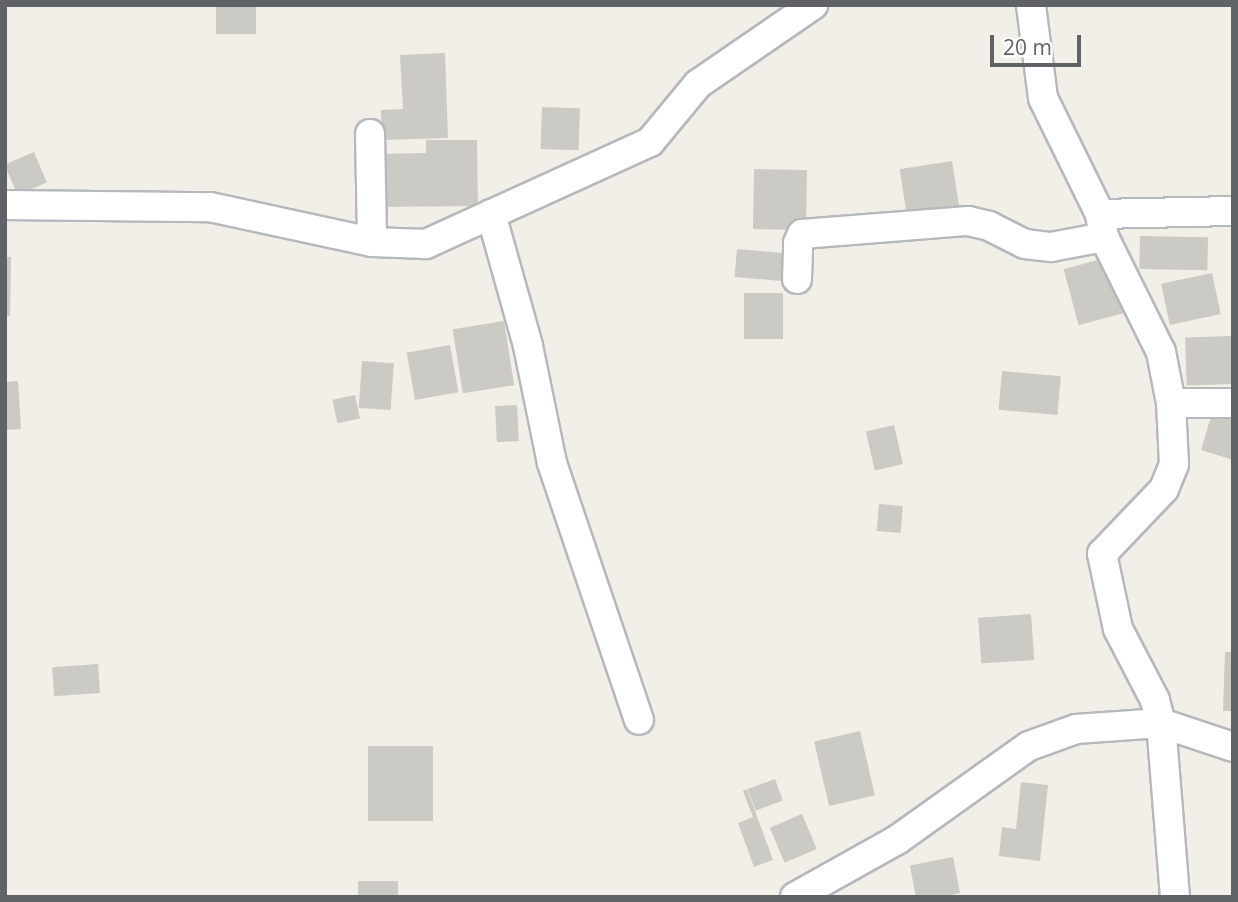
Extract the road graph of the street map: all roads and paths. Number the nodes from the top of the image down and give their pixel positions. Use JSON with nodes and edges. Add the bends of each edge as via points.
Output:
{"nodes":[{"id":1,"x":813,"y":5,"type":"edge"},
{"id":2,"x":1031,"y":5,"type":"edge"},
{"id":3,"x":370,"y":134,"type":"dead end"},
{"id":4,"x":5,"y":205,"type":"edge"},
{"id":5,"x":1233,"y":211,"type":"edge"},
{"id":6,"x":491,"y":214,"type":"junction"},
{"id":7,"x":1102,"y":225,"type":"junction"},
{"id":8,"x":372,"y":242,"type":"junction"},
{"id":9,"x":797,"y":279,"type":"dead end"},
{"id":10,"x":1171,"y":403,"type":"junction"},
{"id":11,"x":1233,"y":403,"type":"edge"},
{"id":12,"x":639,"y":720,"type":"dead end"},
{"id":13,"x":1161,"y":723,"type":"junction"},
{"id":14,"x":1233,"y":747,"type":"edge"},
{"id":15,"x":795,"y":897,"type":"edge"},
{"id":16,"x":1175,"y":897,"type":"edge"}],
"edges":[{"from":1,"to":6,"type":"street","via":[[698,84],[650,142]]},
{"from":2,"to":7,"type":"street","via":[[1043,98]]},
{"from":3,"to":8,"type":"street"},
{"from":4,"to":8,"type":"street","via":[[210,207]]},
{"from":5,"to":7,"type":"street"},
{"from":6,"to":8,"type":"street","via":[[426,244]]},
{"from":6,"to":12,"type":"street","via":[[528,346],[552,463]]},
{"from":7,"to":9,"type":"street","via":[[1051,247],[1024,244],[968,221],[802,234]]},
{"from":7,"to":10,"type":"street","via":[[1161,352]]},
{"from":10,"to":11,"type":"street"},
{"from":10,"to":13,"type":"street","via":[[1174,464],[1164,489],[1101,554],[1118,629],[1155,700]]},
{"from":13,"to":14,"type":"street"},
{"from":13,"to":15,"type":"street","via":[[1076,729],[1029,746],[897,840]]},
{"from":13,"to":16,"type":"street"}]}
